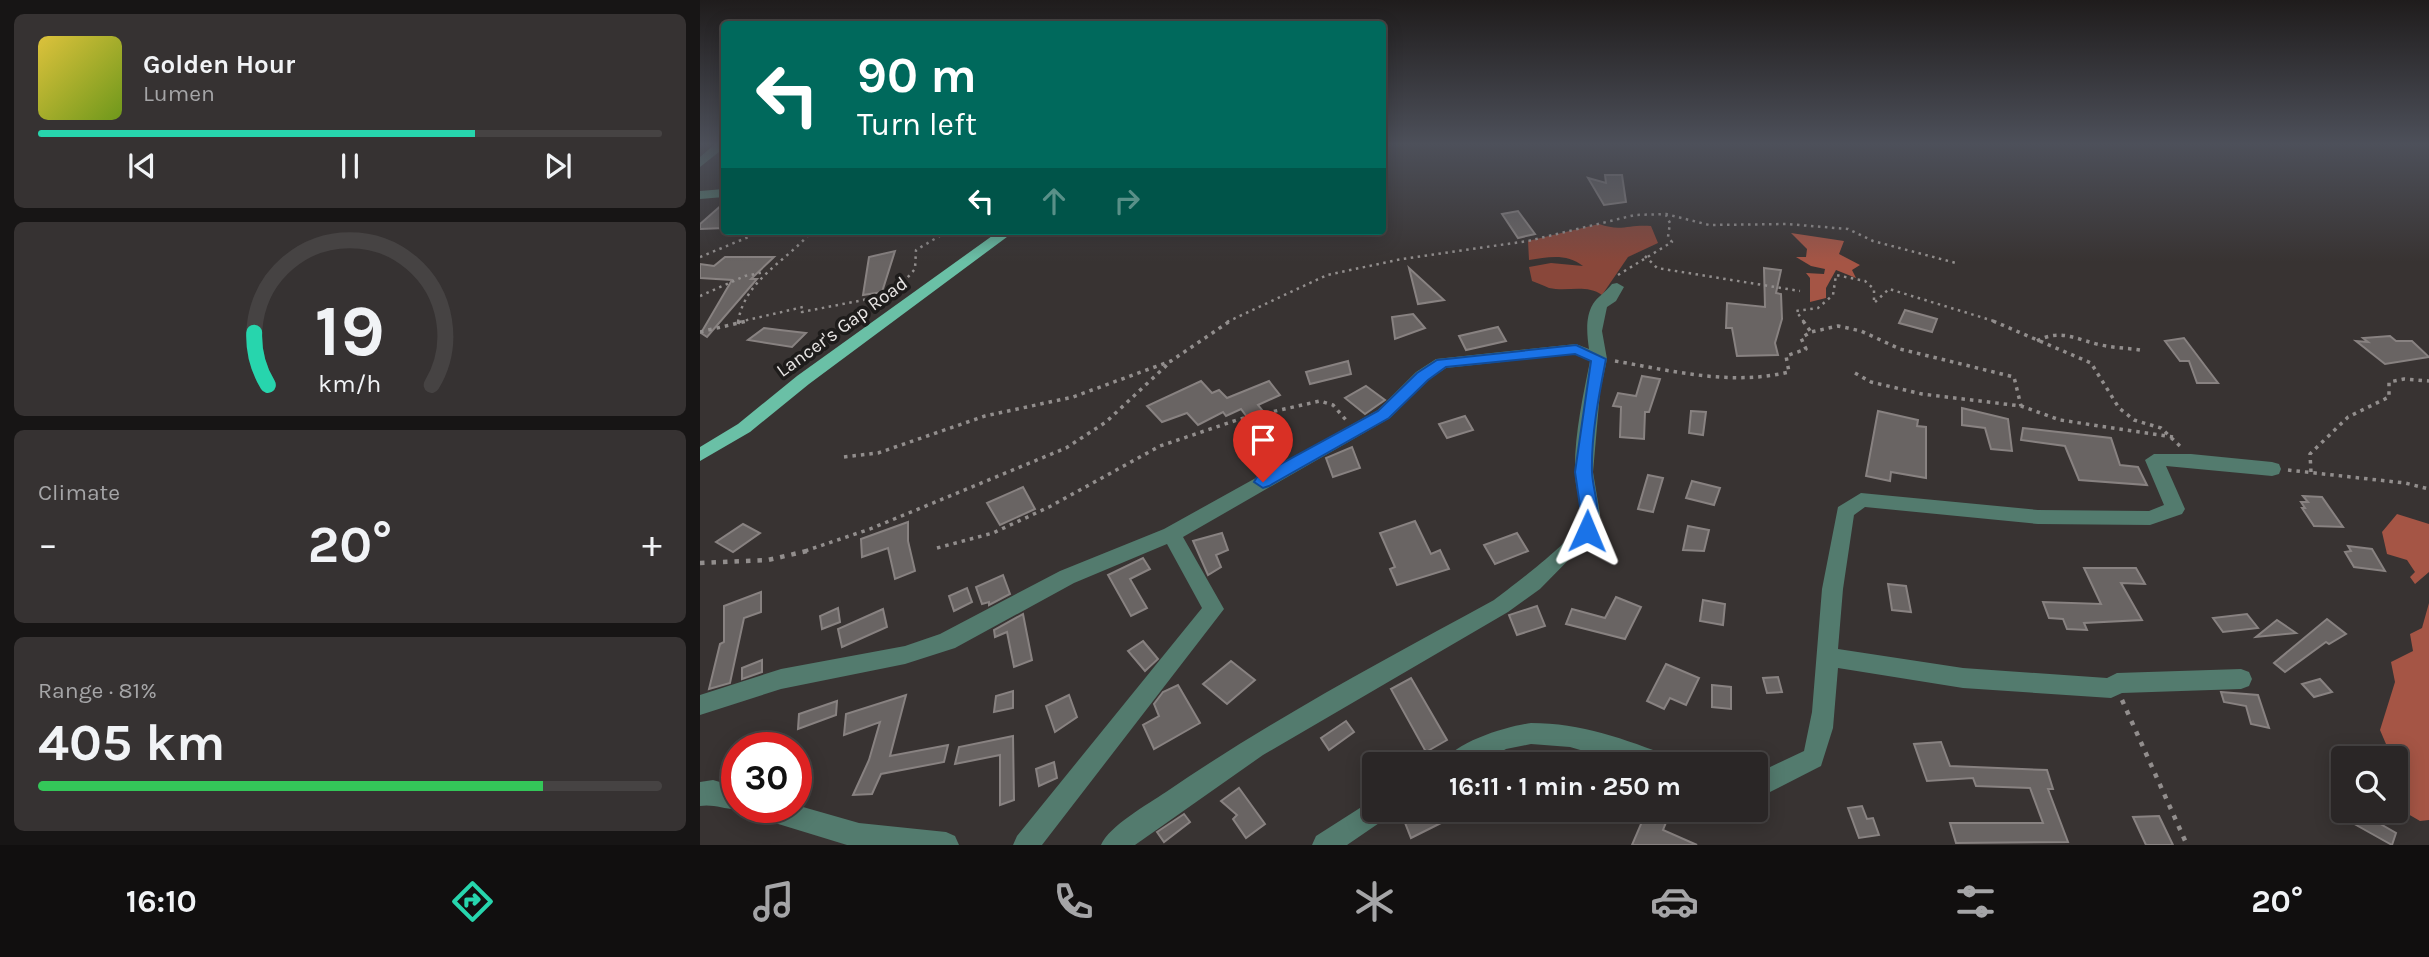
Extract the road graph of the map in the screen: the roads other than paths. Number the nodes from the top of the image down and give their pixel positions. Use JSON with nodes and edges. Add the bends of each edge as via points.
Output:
{"nodes":[{"id":1,"x":721,"y":193,"type":"edge"},
{"id":2,"x":700,"y":195,"type":"edge"},
{"id":3,"x":1003,"y":235,"type":"edge"},
{"id":4,"x":1617,"y":287,"type":"road end"},
{"id":5,"x":1599,"y":359,"type":"junction"},
{"id":6,"x":700,"y":455,"type":"edge"},
{"id":7,"x":2272,"y":469,"type":"road end"},
{"id":8,"x":1171,"y":534,"type":"junction"},
{"id":9,"x":1826,"y":657,"type":"junction"},
{"id":10,"x":2241,"y":679,"type":"dead end"},
{"id":11,"x":700,"y":705,"type":"edge"},
{"id":12,"x":1480,"y":752,"type":"edge"},
{"id":13,"x":1628,"y":752,"type":"edge"},
{"id":14,"x":1768,"y":781,"type":"edge"},
{"id":15,"x":700,"y":794,"type":"edge"},
{"id":16,"x":721,"y":794,"type":"edge"},
{"id":17,"x":1362,"y":820,"type":"edge"},
{"id":18,"x":812,"y":822,"type":"edge"},
{"id":19,"x":946,"y":845,"type":"edge"},
{"id":20,"x":1026,"y":845,"type":"edge"},
{"id":21,"x":1114,"y":845,"type":"edge"},
{"id":22,"x":1325,"y":845,"type":"edge"}],
"edges":[{"from":1,"to":2,"type":"street"},
{"from":3,"to":6,"type":"main road","name":"Lancer's Gap Road","via":[[744,428]]},
{"from":4,"to":5,"type":"street","via":[[1600,305],[1596,320]]},
{"from":5,"to":8,"type":"street","via":[[1576,349],[1442,363],[1384,414]]},
{"from":5,"to":21,"type":"street","via":[[1584,472],[1590,513],[1587,531],[1533,583],[1501,606],[1273,734]]},
{"from":7,"to":9,"type":"street","via":[[2154,460],[2175,509],[2150,518],[2038,517],[1861,500],[1845,512],[1831,583]]},
{"from":8,"to":11,"type":"street","via":[[1067,577],[947,641],[905,655],[781,679]]},
{"from":8,"to":20,"type":"street","via":[[1213,609]]},
{"from":9,"to":10,"type":"street","via":[[1963,678],[2111,688],[2117,683],[2144,681]]},
{"from":9,"to":14,"type":"street","via":[[1827,709],[1813,758]]},
{"from":12,"to":13,"type":"street","via":[[1512,736],[1546,735],[1604,743]]},
{"from":15,"to":16,"type":"street"},
{"from":17,"to":22,"type":"street"},
{"from":18,"to":19,"type":"street","via":[[859,836]]}]}
